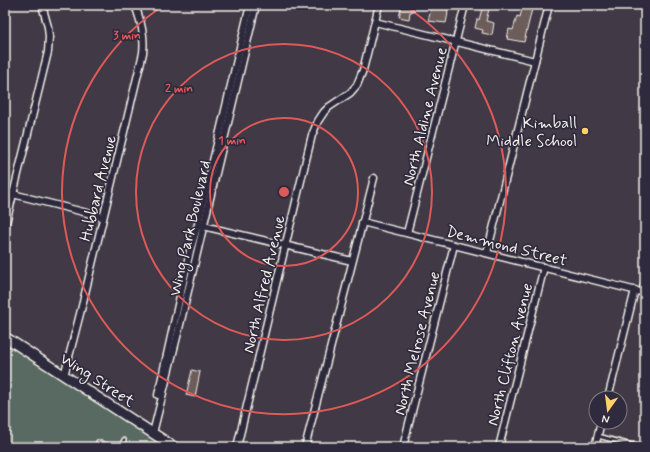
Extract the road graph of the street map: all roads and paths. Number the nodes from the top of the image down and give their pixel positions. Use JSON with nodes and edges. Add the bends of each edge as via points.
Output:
{"nodes":[{"id":1,"x":42,"y":5,"type":"edge"},
{"id":2,"x":136,"y":5,"type":"edge"},
{"id":3,"x":250,"y":5,"type":"edge"},
{"id":4,"x":256,"y":5,"type":"edge"},
{"id":5,"x":379,"y":5,"type":"edge"},
{"id":6,"x":465,"y":5,"type":"edge"},
{"id":7,"x":549,"y":5,"type":"edge"},
{"id":8,"x":375,"y":22,"type":"junction"},
{"id":9,"x":456,"y":41,"type":"junction"},
{"id":10,"x":535,"y":61,"type":"junction"},
{"id":11,"x":374,"y":178,"type":"dead end"},
{"id":12,"x":5,"y":192,"type":"edge"},
{"id":13,"x":13,"y":194,"type":"junction"},
{"id":14,"x":103,"y":217,"type":"junction"},
{"id":15,"x":362,"y":222,"type":"junction"},
{"id":16,"x":200,"y":225,"type":"junction"},
{"id":17,"x":5,"y":228,"type":"edge"},
{"id":18,"x":407,"y":233,"type":"junction"},
{"id":19,"x":285,"y":245,"type":"junction"},
{"id":20,"x":454,"y":245,"type":"junction"},
{"id":21,"x":487,"y":253,"type":"junction"},
{"id":22,"x":352,"y":262,"type":"junction"},
{"id":23,"x":544,"y":267,"type":"junction"},
{"id":24,"x":645,"y":276,"type":"edge"},
{"id":25,"x":640,"y":292,"type":"edge"},
{"id":26,"x":5,"y":337,"type":"edge"},
{"id":27,"x":64,"y":376,"type":"junction"},
{"id":28,"x":610,"y":390,"type":"edge"},
{"id":29,"x":599,"y":430,"type":"edge"},
{"id":30,"x":151,"y":432,"type":"junction"},
{"id":31,"x":598,"y":436,"type":"junction"},
{"id":32,"x":124,"y":440,"type":"dead end"},
{"id":33,"x":98,"y":442,"type":"dead end"},
{"id":34,"x":112,"y":447,"type":"edge"},
{"id":35,"x":121,"y":447,"type":"edge"},
{"id":36,"x":174,"y":447,"type":"edge"},
{"id":37,"x":237,"y":447,"type":"edge"},
{"id":38,"x":305,"y":447,"type":"edge"},
{"id":39,"x":403,"y":447,"type":"edge"},
{"id":40,"x":499,"y":447,"type":"edge"},
{"id":41,"x":595,"y":447,"type":"edge"},
{"id":42,"x":639,"y":447,"type":"edge"}],
"edges":[{"from":1,"to":13,"type":"street","via":[[50,37],[48,52]]},
{"from":2,"to":14,"type":"street","name":"Hubbard Avenue","via":[[144,34],[143,53]]},
{"from":3,"to":16,"type":"street","name":"Wing Park Boulevard"},
{"from":4,"to":16,"type":"street","name":"Wing Park Boulevard"},
{"from":5,"to":8,"type":"street","name":"North Alfred Avenue"},
{"from":6,"to":9,"type":"street","name":"North Aldine Avenue"},
{"from":7,"to":10,"type":"street"},
{"from":8,"to":9,"type":"street"},
{"from":8,"to":19,"type":"street","name":"North Alfred Avenue","via":[[357,85],[329,107],[314,128]]},
{"from":9,"to":10,"type":"street"},
{"from":9,"to":18,"type":"street","name":"North Aldine Avenue"},
{"from":10,"to":21,"type":"street"},
{"from":11,"to":15,"type":"street"},
{"from":12,"to":13,"type":"street"},
{"from":13,"to":14,"type":"street"},
{"from":13,"to":17,"type":"street"},
{"from":14,"to":27,"type":"street","name":"Hubbard Avenue"},
{"from":15,"to":18,"type":"street","name":"Demmond Street"},
{"from":15,"to":22,"type":"street"},
{"from":16,"to":19,"type":"street"},
{"from":16,"to":30,"type":"street","name":"Wing Park Boulevard","via":[[190,251]]},
{"from":18,"to":20,"type":"street","name":"Demmond Street"},
{"from":19,"to":22,"type":"street"},
{"from":19,"to":37,"type":"street","name":"North Alfred Avenue"},
{"from":20,"to":21,"type":"street","name":"Demmond Street"},
{"from":20,"to":39,"type":"street","name":"North Melrose Avenue"},
{"from":21,"to":23,"type":"street","name":"Demmond Street"},
{"from":22,"to":38,"type":"street"},
{"from":23,"to":25,"type":"street","name":"Demmond Street"},
{"from":23,"to":40,"type":"street","name":"North Clifton Avenue"},
{"from":24,"to":25,"type":"lane"},
{"from":25,"to":28,"type":"street"},
{"from":26,"to":27,"type":"street","name":"Wing Street"},
{"from":27,"to":30,"type":"street","name":"Wing Street"},
{"from":29,"to":31,"type":"street"},
{"from":30,"to":36,"type":"street","name":"Wing Street"},
{"from":31,"to":41,"type":"street"},
{"from":31,"to":42,"type":"lane"},
{"from":32,"to":35,"type":"lane"},
{"from":33,"to":34,"type":"lane"}]}
